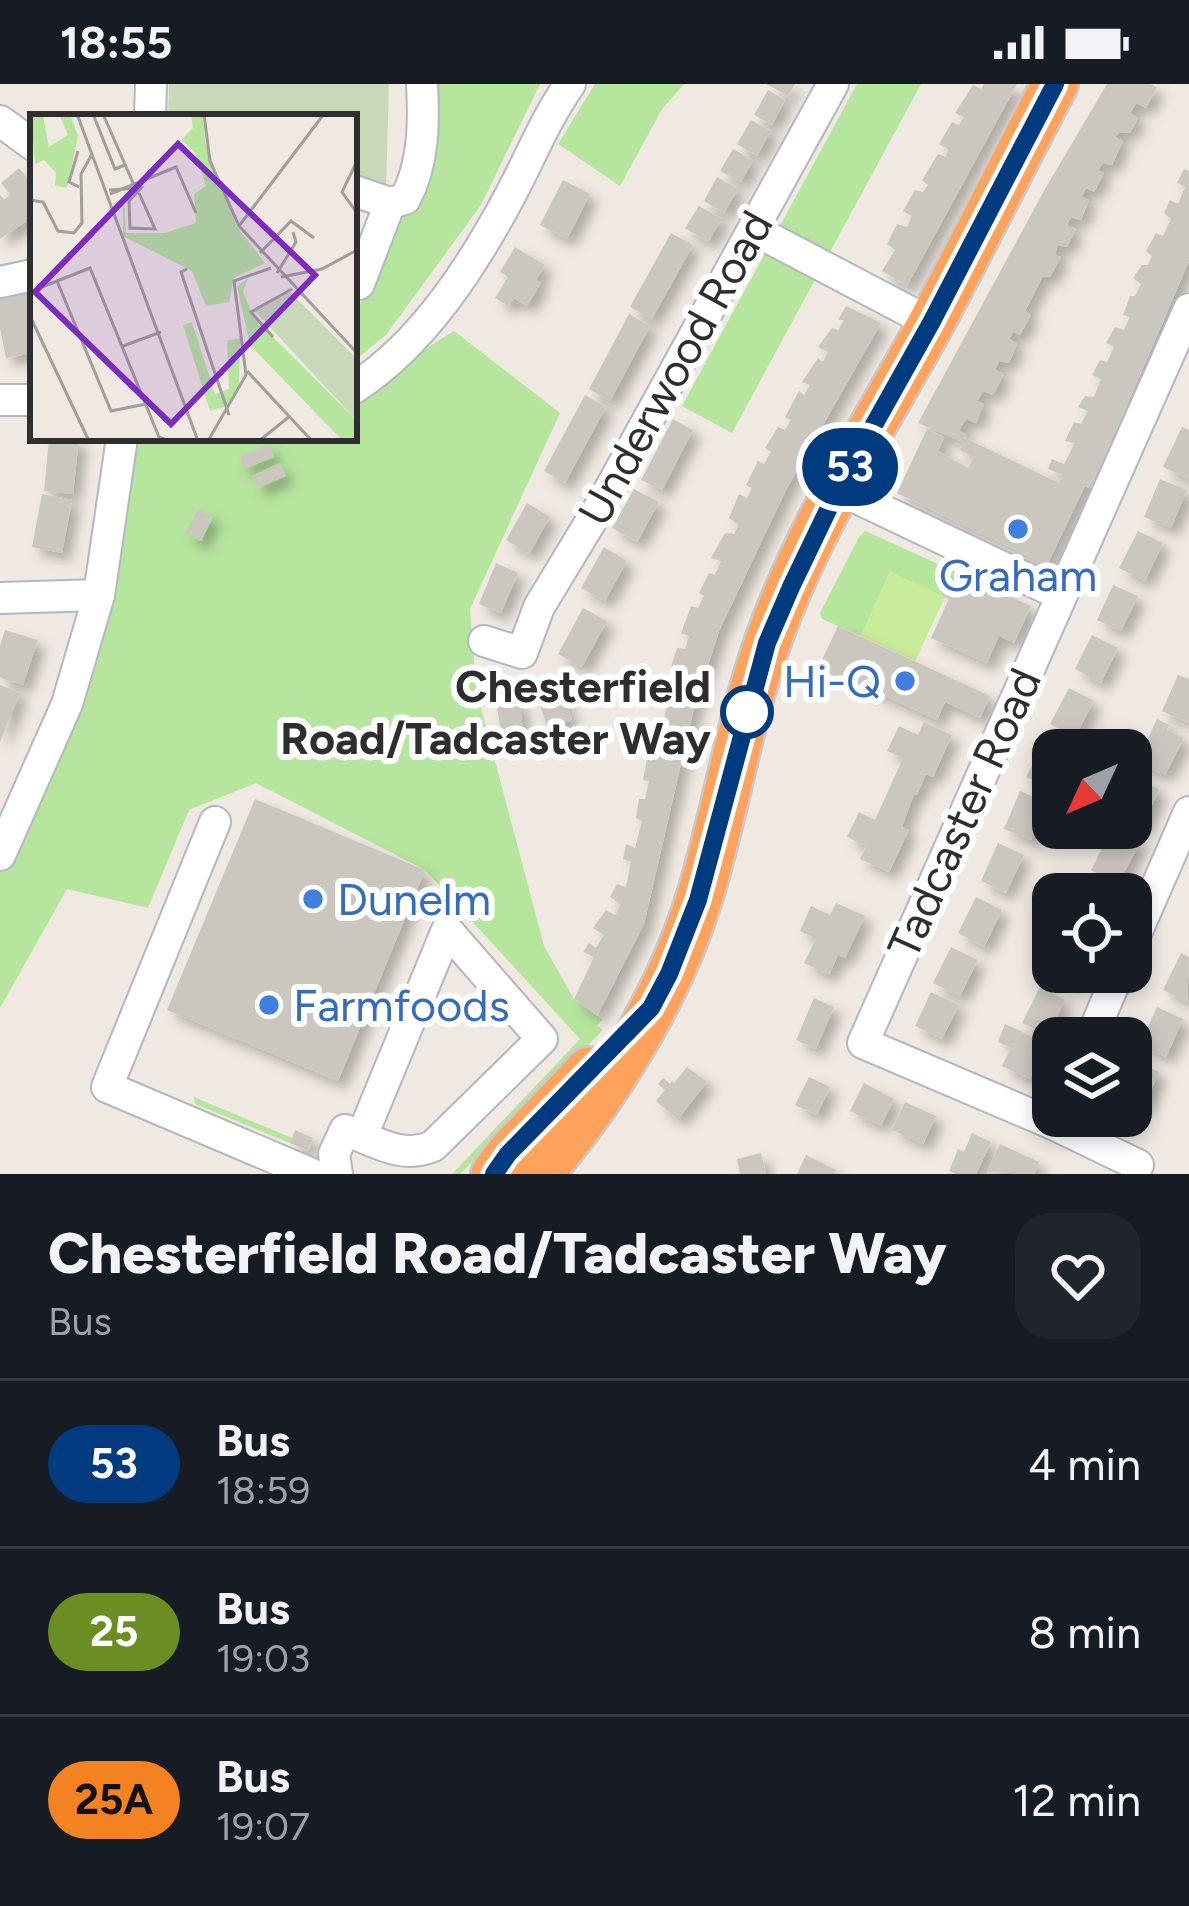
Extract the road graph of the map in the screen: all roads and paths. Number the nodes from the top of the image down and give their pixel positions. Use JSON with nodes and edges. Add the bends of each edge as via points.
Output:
{"nodes":[{"id":1,"x":152,"y":84,"type":"edge"},
{"id":2,"x":422,"y":84,"type":"edge"},
{"id":3,"x":570,"y":84,"type":"edge"},
{"id":4,"x":833,"y":84,"type":"edge"},
{"id":5,"x":1054,"y":84,"type":"edge"},
{"id":6,"x":149,"y":114,"type":"edge"},
{"id":7,"x":0,"y":121,"type":"edge"},
{"id":8,"x":30,"y":143,"type":"edge"},
{"id":9,"x":357,"y":192,"type":"edge"},
{"id":10,"x":390,"y":202,"type":"junction"},
{"id":11,"x":754,"y":230,"type":"junction"},
{"id":12,"x":30,"y":275,"type":"edge"},
{"id":13,"x":0,"y":282,"type":"edge"},
{"id":14,"x":359,"y":284,"type":"dead end"},
{"id":15,"x":1189,"y":309,"type":"edge"},
{"id":16,"x":931,"y":323,"type":"junction"},
{"id":17,"x":357,"y":386,"type":"edge"},
{"id":18,"x":122,"y":441,"type":"edge"},
{"id":19,"x":838,"y":489,"type":"junction"},
{"id":20,"x":99,"y":595,"type":"junction"},
{"id":21,"x":1061,"y":595,"type":"junction"},
{"id":22,"x":0,"y":598,"type":"edge"},
{"id":23,"x":484,"y":640,"type":"dead end"},
{"id":24,"x":1189,"y":812,"type":"edge"},
{"id":25,"x":215,"y":822,"type":"dead end"},
{"id":26,"x":0,"y":855,"type":"edge"},
{"id":27,"x":1152,"y":897,"type":"edge"},
{"id":28,"x":651,"y":1008,"type":"junction"},
{"id":29,"x":1032,"y":1111,"type":"edge"},
{"id":30,"x":362,"y":1136,"type":"junction"},
{"id":31,"x":1086,"y":1137,"type":"edge"},
{"id":32,"x":1138,"y":1165,"type":"dead end"},
{"id":33,"x":312,"y":1174,"type":"edge"},
{"id":34,"x":337,"y":1174,"type":"edge"},
{"id":35,"x":494,"y":1174,"type":"edge"},
{"id":36,"x":540,"y":1174,"type":"edge"}],
"edges":[{"from":1,"to":6,"type":"street"},
{"from":2,"to":10,"type":"street","via":[[415,180],[405,199]]},
{"from":3,"to":17,"type":"street","via":[[451,291],[401,353]]},
{"from":4,"to":11,"type":"street","name":"Underwood Road"},
{"from":5,"to":16,"type":"highway"},
{"from":7,"to":8,"type":"street"},
{"from":9,"to":10,"type":"street"},
{"from":10,"to":14,"type":"street"},
{"from":11,"to":16,"type":"street"},
{"from":11,"to":23,"type":"street","name":"Underwood Road","via":[[539,607],[522,667]]},
{"from":12,"to":13,"type":"street"},
{"from":15,"to":21,"type":"street","name":"Tadcaster Road"},
{"from":16,"to":19,"type":"highway"},
{"from":18,"to":20,"type":"street"},
{"from":19,"to":21,"type":"street"},
{"from":19,"to":28,"type":"highway","via":[[767,643],[698,900]]},
{"from":20,"to":22,"type":"street"},
{"from":20,"to":26,"type":"street","via":[[67,704]]},
{"from":21,"to":29,"type":"street","name":"Tadcaster Road","via":[[863,1043]]},
{"from":24,"to":27,"type":"street"},
{"from":25,"to":33,"type":"street","via":[[107,1087]]},
{"from":28,"to":35,"type":"highway"},
{"from":28,"to":36,"type":"highway","via":[[610,1084]]},
{"from":30,"to":30,"type":"street","via":[[407,1152],[433,1147],[542,1040],[448,931]]},
{"from":30,"to":34,"type":"street","via":[[346,1130],[334,1154]]},
{"from":31,"to":32,"type":"street","name":"Tadcaster Road"}]}
